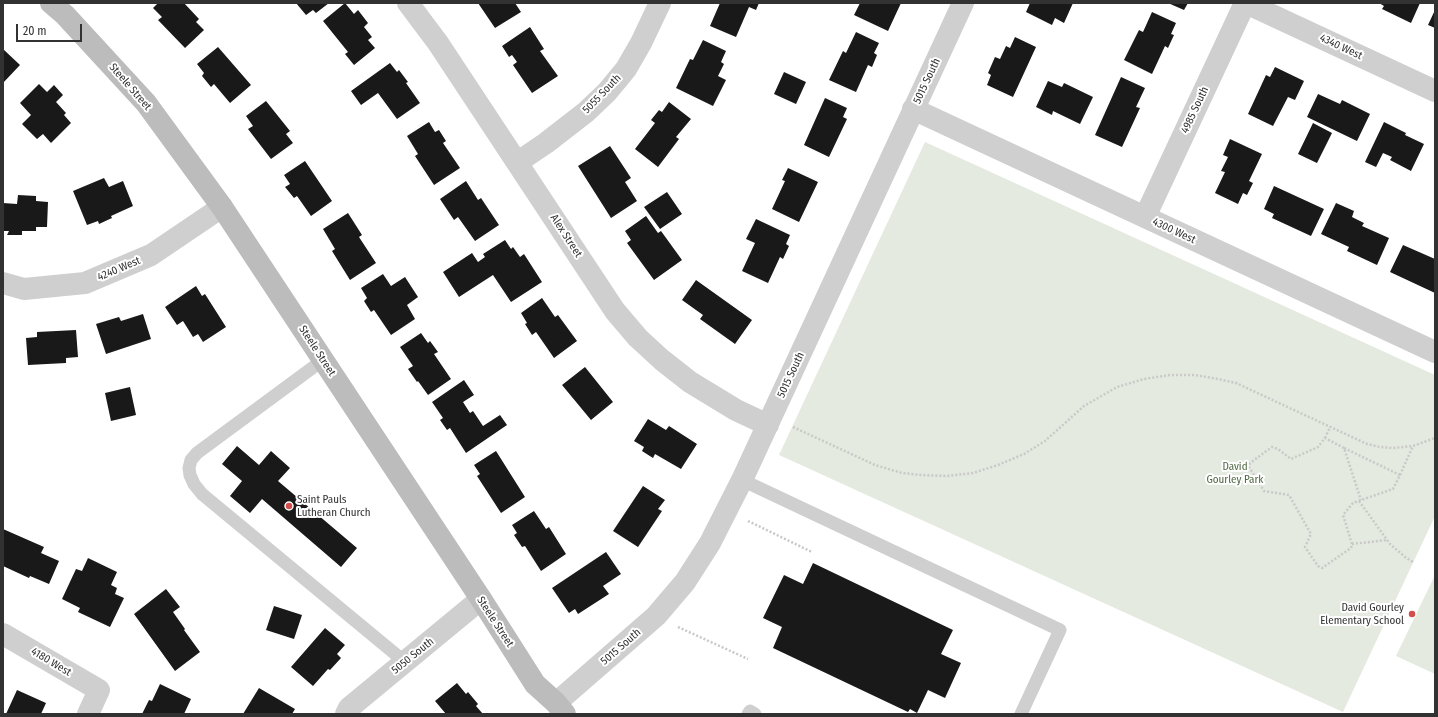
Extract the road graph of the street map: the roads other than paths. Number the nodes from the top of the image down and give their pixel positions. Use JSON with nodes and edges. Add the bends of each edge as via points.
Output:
{"nodes":[{"id":1,"x":51,"y":3,"type":"edge"},
{"id":2,"x":408,"y":3,"type":"edge"},
{"id":3,"x":660,"y":3,"type":"edge"},
{"id":4,"x":963,"y":3,"type":"edge"},
{"id":5,"x":1246,"y":3,"type":"edge"},
{"id":6,"x":1435,"y":91,"type":"edge"},
{"id":7,"x":913,"y":109,"type":"junction"},
{"id":8,"x":518,"y":162,"type":"junction"},
{"id":9,"x":222,"y":207,"type":"junction"},
{"id":10,"x":1145,"y":217,"type":"junction"},
{"id":11,"x":3,"y":283,"type":"edge"},
{"id":12,"x":1435,"y":352,"type":"edge"},
{"id":13,"x":323,"y":360,"type":"junction"},
{"id":14,"x":768,"y":425,"type":"junction"},
{"id":15,"x":742,"y":480,"type":"junction"},
{"id":16,"x":481,"y":599,"type":"junction"},
{"id":17,"x":3,"y":634,"type":"edge"},
{"id":18,"x":405,"y":662,"type":"junction"},
{"id":19,"x":561,"y":709,"type":"edge"},
{"id":20,"x":88,"y":714,"type":"edge"},
{"id":21,"x":346,"y":714,"type":"edge"},
{"id":22,"x":748,"y":714,"type":"edge"},
{"id":23,"x":755,"y":714,"type":"edge"},
{"id":24,"x":1021,"y":714,"type":"edge"}],
"edges":[{"from":1,"to":9,"type":"street","name":"Steele Street","via":[[146,103]]},
{"from":2,"to":8,"type":"street","name":"Alex Street"},
{"from":3,"to":8,"type":"street","name":"5055 South","via":[[630,63],[607,92],[586,112]]},
{"from":4,"to":7,"type":"street","name":"5015 South"},
{"from":5,"to":6,"type":"street","name":"4340 West"},
{"from":5,"to":10,"type":"street","name":"4985 South"},
{"from":7,"to":10,"type":"street","name":"4300 West"},
{"from":7,"to":14,"type":"street","name":"5015 South"},
{"from":8,"to":14,"type":"street","name":"Alex Street","via":[[614,311],[638,338],[690,382],[736,410]]},
{"from":9,"to":11,"type":"street","name":"4240 West","via":[[151,255],[85,283],[24,289]]},
{"from":9,"to":13,"type":"street","name":"Steele Street"},
{"from":10,"to":12,"type":"street","name":"4300 West"},
{"from":13,"to":16,"type":"street","name":"Steele Street"},
{"from":13,"to":18,"type":"lane","via":[[197,453],[191,460],[190,475],[202,494]]},
{"from":14,"to":15,"type":"street","name":"5015 South"},
{"from":15,"to":19,"type":"street","name":"5015 South","via":[[710,543],[685,582],[656,616]]},
{"from":15,"to":24,"type":"lane","via":[[1060,630]]},
{"from":16,"to":18,"type":"street","name":"5050 South"},
{"from":16,"to":19,"type":"street","name":"Steele Street","via":[[535,684]]},
{"from":17,"to":20,"type":"street","name":"4180 West","via":[[99,690]]},
{"from":18,"to":21,"type":"street","name":"5050 South","via":[[349,708]]},
{"from":22,"to":23,"type":"lane"}]}
